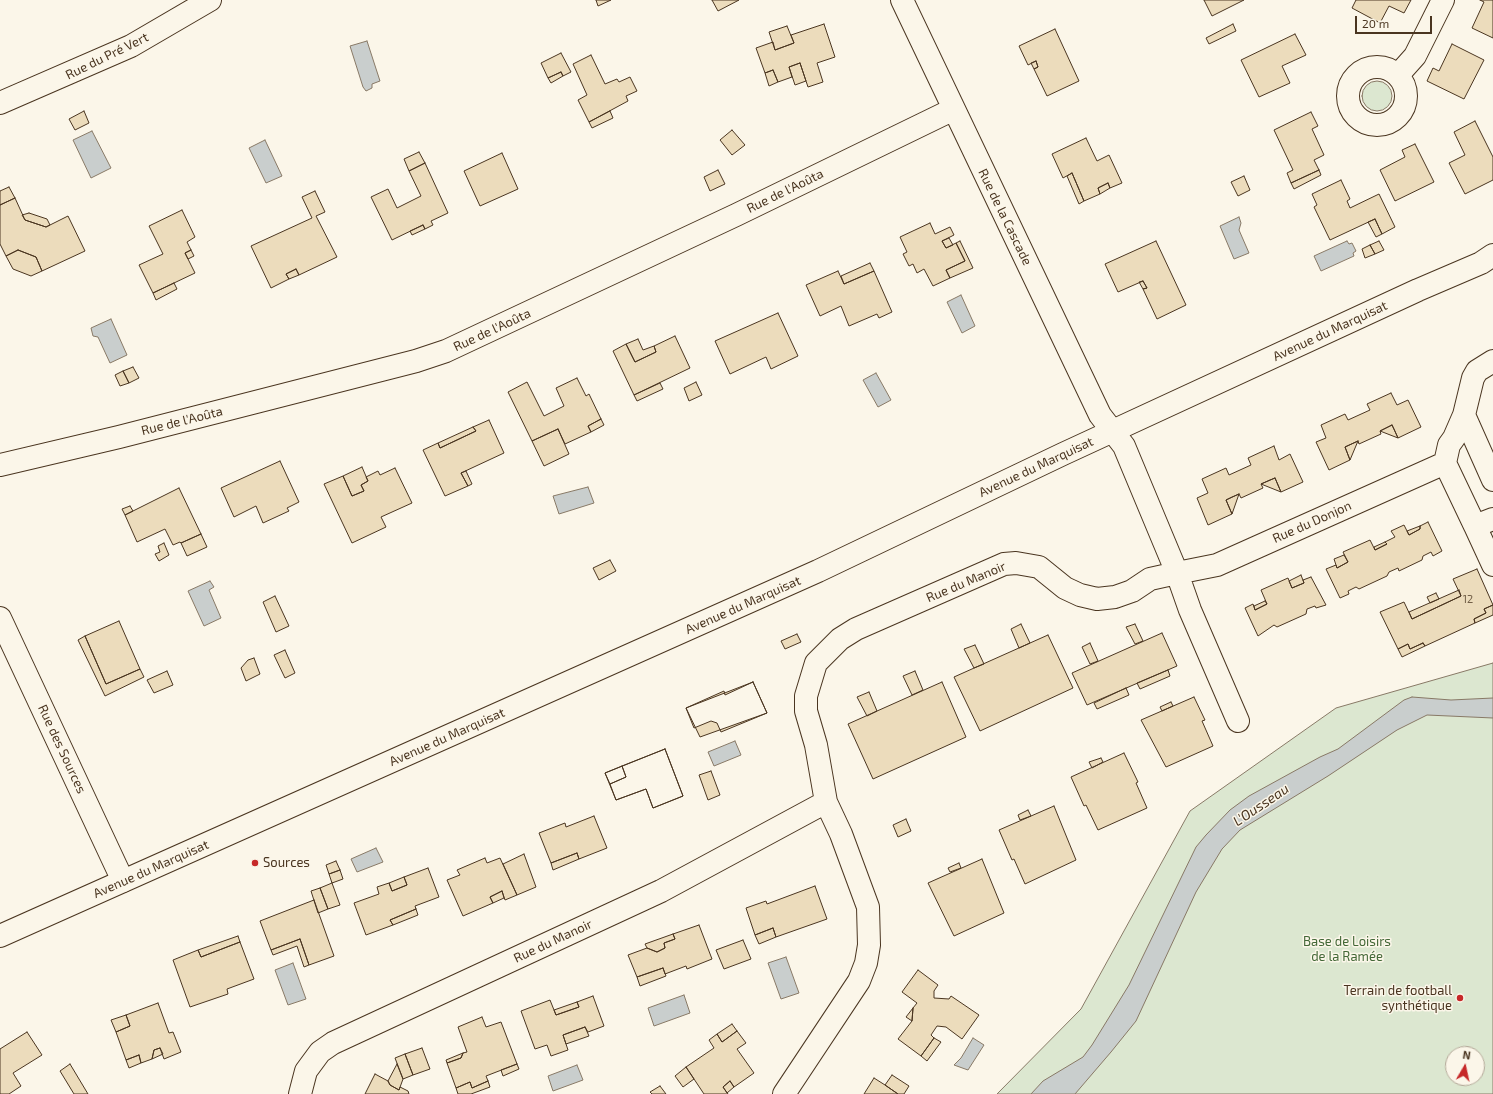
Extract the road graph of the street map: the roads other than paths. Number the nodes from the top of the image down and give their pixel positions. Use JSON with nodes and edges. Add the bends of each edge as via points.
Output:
{"nodes":[{"id":1,"x":210,"y":0,"type":"edge"},
{"id":2,"x":902,"y":0,"type":"edge"},
{"id":3,"x":1443,"y":0,"type":"edge"},
{"id":4,"x":1398,"y":75,"type":"dead end"},
{"id":5,"x":0,"y":103,"type":"edge"},
{"id":6,"x":954,"y":109,"type":"junction"},
{"id":7,"x":1489,"y":260,"type":"edge"},
{"id":8,"x":1493,"y":361,"type":"edge"},
{"id":9,"x":1464,"y":415,"type":"junction"},
{"id":10,"x":1112,"y":432,"type":"junction"},
{"id":11,"x":1445,"y":463,"type":"junction"},
{"id":12,"x":0,"y":465,"type":"edge"},
{"id":13,"x":1493,"y":480,"type":"edge"},
{"id":14,"x":1484,"y":523,"type":"edge"},
{"id":15,"x":1493,"y":565,"type":"edge"},
{"id":16,"x":1177,"y":573,"type":"junction"},
{"id":17,"x":0,"y":618,"type":"edge"},
{"id":18,"x":1238,"y":721,"type":"dead end"},
{"id":19,"x":826,"y":802,"type":"junction"},
{"id":20,"x":123,"y":881,"type":"junction"},
{"id":21,"x":0,"y":936,"type":"edge"},
{"id":22,"x":300,"y":1094,"type":"edge"},
{"id":23,"x":784,"y":1094,"type":"edge"}],
"edges":[{"from":1,"to":5,"type":"street","name":"Rue du Pré Vert","via":[[131,46]]},
{"from":2,"to":6,"type":"street","name":"Rue de la Cascade"},
{"from":3,"to":4,"type":"street","via":[[1415,56]]},
{"from":6,"to":10,"type":"street","name":"Rue de la Cascade","via":[[1098,410]]},
{"from":6,"to":12,"type":"street","name":"Rue de l'Aoûta","via":[[729,219],[446,351],[416,361],[127,435]]},
{"from":7,"to":10,"type":"street","name":"Avenue du Marquisat","via":[[1418,290]]},
{"from":8,"to":9,"type":"street","via":[[1477,371],[1473,378]]},
{"from":9,"to":11,"type":"street","via":[[1445,454]]},
{"from":9,"to":13,"type":"street"},
{"from":10,"to":16,"type":"street","via":[[1124,446],[1134,467]]},
{"from":10,"to":20,"type":"street","name":"Avenue du Marquisat","via":[[811,574]]},
{"from":11,"to":14,"type":"street"},
{"from":11,"to":16,"type":"street","name":"Rue du Donjon","via":[[1217,565]]},
{"from":14,"to":15,"type":"street"},
{"from":16,"to":18,"type":"street","via":[[1190,610]]},
{"from":16,"to":19,"type":"street","name":"Rue du Manoir","via":[[1150,579],[1132,591],[1116,597],[1097,599],[1080,596],[1065,588],[1039,567],[1016,562],[1004,564],[856,629],[840,639],[816,663],[806,696],[806,711],[816,745]]},
{"from":17,"to":20,"type":"street","name":"Rue des Sources"},
{"from":19,"to":22,"type":"street","name":"Rue du Manoir","via":[[661,891],[333,1043],[320,1052],[306,1071]]},
{"from":19,"to":23,"type":"street","name":"Rue du Manoir","via":[[842,834],[868,907],[869,945],[859,981]]},
{"from":20,"to":21,"type":"street","name":"Avenue du Marquisat"}]}
